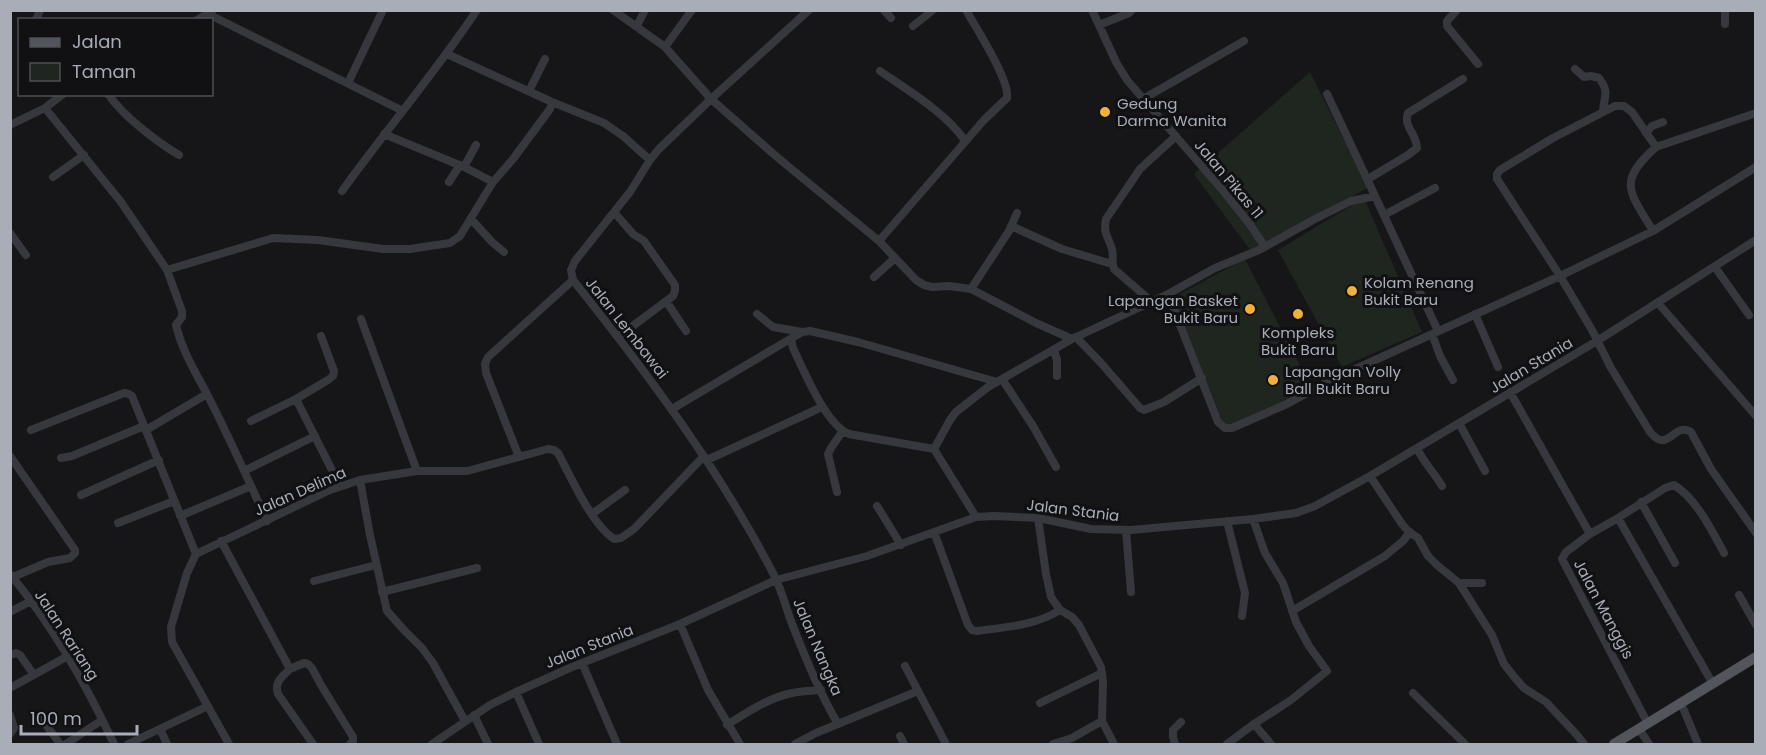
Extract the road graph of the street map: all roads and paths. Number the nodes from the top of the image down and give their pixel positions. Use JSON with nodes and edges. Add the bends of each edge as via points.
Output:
{"nodes":[{"id":1,"x":383,"y":10,"type":"edge"},
{"id":2,"x":477,"y":10,"type":"edge"},
{"id":3,"x":613,"y":10,"type":"edge"},
{"id":4,"x":645,"y":10,"type":"edge"},
{"id":5,"x":692,"y":10,"type":"edge"},
{"id":6,"x":809,"y":10,"type":"edge"},
{"id":7,"x":884,"y":10,"type":"edge"},
{"id":8,"x":933,"y":10,"type":"edge"},
{"id":9,"x":966,"y":10,"type":"edge"},
{"id":10,"x":1092,"y":10,"type":"edge"},
{"id":11,"x":1132,"y":10,"type":"edge"},
{"id":12,"x":1457,"y":10,"type":"edge"},
{"id":13,"x":1725,"y":10,"type":"edge"},
{"id":14,"x":210,"y":12,"type":"edge"},
{"id":15,"x":891,"y":18,"type":"dead end"},
{"id":16,"x":1725,"y":24,"type":"dead end"},
{"id":17,"x":1099,"y":25,"type":"junction"},
{"id":18,"x":636,"y":26,"type":"junction"},
{"id":19,"x":913,"y":26,"type":"dead end"},
{"id":20,"x":1244,"y":41,"type":"dead end"},
{"id":21,"x":664,"y":47,"type":"junction"},
{"id":22,"x":447,"y":54,"type":"junction"},
{"id":23,"x":545,"y":59,"type":"dead end"},
{"id":24,"x":1478,"y":64,"type":"dead end"},
{"id":25,"x":1575,"y":69,"type":"dead end"},
{"id":26,"x":880,"y":71,"type":"dead end"},
{"id":27,"x":1462,"y":79,"type":"dead end"},
{"id":28,"x":348,"y":83,"type":"junction"},
{"id":29,"x":529,"y":91,"type":"junction"},
{"id":30,"x":1327,"y":94,"type":"dead end"},
{"id":31,"x":60,"y":96,"type":"edge"},
{"id":32,"x":110,"y":96,"type":"edge"},
{"id":33,"x":711,"y":99,"type":"junction"},
{"id":34,"x":1143,"y":99,"type":"junction"},
{"id":35,"x":552,"y":102,"type":"junction"},
{"id":36,"x":45,"y":108,"type":"junction"},
{"id":37,"x":403,"y":111,"type":"junction"},
{"id":38,"x":1603,"y":111,"type":"junction"},
{"id":39,"x":1755,"y":113,"type":"edge"},
{"id":40,"x":1663,"y":122,"type":"dead end"},
{"id":41,"x":10,"y":125,"type":"edge"},
{"id":42,"x":1647,"y":133,"type":"junction"},
{"id":43,"x":384,"y":134,"type":"junction"},
{"id":44,"x":1176,"y":136,"type":"junction"},
{"id":45,"x":965,"y":141,"type":"junction"},
{"id":46,"x":476,"y":145,"type":"dead end"},
{"id":47,"x":1656,"y":147,"type":"junction"},
{"id":48,"x":84,"y":155,"type":"junction"},
{"id":49,"x":179,"y":155,"type":"dead end"},
{"id":50,"x":650,"y":160,"type":"junction"},
{"id":51,"x":462,"y":166,"type":"junction"},
{"id":52,"x":1755,"y":167,"type":"edge"},
{"id":53,"x":53,"y":177,"type":"dead end"},
{"id":54,"x":1368,"y":179,"type":"junction"},
{"id":55,"x":449,"y":182,"type":"dead end"},
{"id":56,"x":494,"y":182,"type":"junction"},
{"id":57,"x":1435,"y":188,"type":"dead end"},
{"id":58,"x":342,"y":191,"type":"dead end"},
{"id":59,"x":1375,"y":196,"type":"junction"},
{"id":60,"x":614,"y":213,"type":"junction"},
{"id":61,"x":1017,"y":213,"type":"dead end"},
{"id":62,"x":1384,"y":215,"type":"junction"},
{"id":63,"x":471,"y":219,"type":"junction"},
{"id":64,"x":1011,"y":226,"type":"junction"},
{"id":65,"x":1653,"y":231,"type":"junction"},
{"id":66,"x":10,"y":233,"type":"edge"},
{"id":67,"x":1755,"y":240,"type":"edge"},
{"id":68,"x":879,"y":241,"type":"junction"},
{"id":69,"x":1265,"y":247,"type":"junction"},
{"id":70,"x":504,"y":252,"type":"dead end"},
{"id":71,"x":26,"y":255,"type":"dead end"},
{"id":72,"x":895,"y":258,"type":"junction"},
{"id":73,"x":1112,"y":264,"type":"junction"},
{"id":74,"x":1715,"y":267,"type":"junction"},
{"id":75,"x":167,"y":270,"type":"junction"},
{"id":76,"x":1560,"y":276,"type":"junction"},
{"id":77,"x":874,"y":277,"type":"dead end"},
{"id":78,"x":573,"y":280,"type":"junction"},
{"id":79,"x":971,"y":289,"type":"junction"},
{"id":80,"x":1167,"y":294,"type":"junction"},
{"id":81,"x":666,"y":301,"type":"junction"},
{"id":82,"x":1151,"y":301,"type":"junction"},
{"id":83,"x":1658,"y":303,"type":"junction"},
{"id":84,"x":757,"y":314,"type":"dead end"},
{"id":85,"x":1475,"y":314,"type":"junction"},
{"id":86,"x":1749,"y":315,"type":"dead end"},
{"id":87,"x":361,"y":319,"type":"dead end"},
{"id":88,"x":686,"y":331,"type":"dead end"},
{"id":89,"x":802,"y":332,"type":"junction"},
{"id":90,"x":1435,"y":332,"type":"junction"},
{"id":91,"x":321,"y":336,"type":"dead end"},
{"id":92,"x":618,"y":337,"type":"junction"},
{"id":93,"x":1074,"y":338,"type":"junction"},
{"id":94,"x":791,"y":339,"type":"junction"},
{"id":95,"x":1597,"y":341,"type":"junction"},
{"id":96,"x":1054,"y":350,"type":"junction"},
{"id":97,"x":1498,"y":366,"type":"dead end"},
{"id":98,"x":1058,"y":376,"type":"dead end"},
{"id":99,"x":1202,"y":378,"type":"junction"},
{"id":100,"x":1000,"y":380,"type":"junction"},
{"id":101,"x":1453,"y":380,"type":"dead end"},
{"id":102,"x":1510,"y":392,"type":"junction"},
{"id":103,"x":207,"y":394,"type":"junction"},
{"id":104,"x":296,"y":399,"type":"junction"},
{"id":105,"x":822,"y":407,"type":"junction"},
{"id":106,"x":672,"y":409,"type":"junction"},
{"id":107,"x":1755,"y":416,"type":"edge"},
{"id":108,"x":251,"y":421,"type":"dead end"},
{"id":109,"x":1459,"y":423,"type":"junction"},
{"id":110,"x":145,"y":428,"type":"junction"},
{"id":111,"x":31,"y":430,"type":"dead end"},
{"id":112,"x":842,"y":432,"type":"junction"},
{"id":113,"x":315,"y":436,"type":"junction"},
{"id":114,"x":934,"y":448,"type":"junction"},
{"id":115,"x":1417,"y":448,"type":"junction"},
{"id":116,"x":10,"y":456,"type":"edge"},
{"id":117,"x":61,"y":458,"type":"dead end"},
{"id":118,"x":519,"y":458,"type":"junction"},
{"id":119,"x":706,"y":458,"type":"junction"},
{"id":120,"x":159,"y":460,"type":"junction"},
{"id":121,"x":1056,"y":467,"type":"dead end"},
{"id":122,"x":243,"y":471,"type":"junction"},
{"id":123,"x":417,"y":471,"type":"junction"},
{"id":124,"x":1485,"y":471,"type":"dead end"},
{"id":125,"x":1370,"y":476,"type":"junction"},
{"id":126,"x":360,"y":480,"type":"junction"},
{"id":127,"x":250,"y":486,"type":"junction"},
{"id":128,"x":340,"y":486,"type":"junction"},
{"id":129,"x":1442,"y":486,"type":"dead end"},
{"id":130,"x":625,"y":489,"type":"dead end"},
{"id":131,"x":837,"y":492,"type":"dead end"},
{"id":132,"x":81,"y":495,"type":"dead end"},
{"id":133,"x":174,"y":501,"type":"junction"},
{"id":134,"x":1641,"y":502,"type":"junction"},
{"id":135,"x":877,"y":506,"type":"dead end"},
{"id":136,"x":592,"y":514,"type":"junction"},
{"id":137,"x":180,"y":516,"type":"junction"},
{"id":138,"x":975,"y":517,"type":"junction"},
{"id":139,"x":1038,"y":518,"type":"junction"},
{"id":140,"x":1618,"y":518,"type":"junction"},
{"id":141,"x":1253,"y":519,"type":"junction"},
{"id":142,"x":267,"y":521,"type":"junction"},
{"id":143,"x":1227,"y":521,"type":"junction"},
{"id":144,"x":118,"y":523,"type":"dead end"},
{"id":145,"x":1126,"y":530,"type":"junction"},
{"id":146,"x":934,"y":532,"type":"junction"},
{"id":147,"x":1410,"y":532,"type":"junction"},
{"id":148,"x":1755,"y":532,"type":"edge"},
{"id":149,"x":1590,"y":534,"type":"junction"},
{"id":150,"x":221,"y":542,"type":"junction"},
{"id":151,"x":901,"y":545,"type":"junction"},
{"id":152,"x":1724,"y":553,"type":"dead end"},
{"id":153,"x":196,"y":554,"type":"junction"},
{"id":154,"x":1675,"y":563,"type":"dead end"},
{"id":155,"x":376,"y":565,"type":"junction"},
{"id":156,"x":477,"y":568,"type":"dead end"},
{"id":157,"x":12,"y":576,"type":"edge"},
{"id":158,"x":776,"y":580,"type":"junction"},
{"id":159,"x":314,"y":581,"type":"dead end"},
{"id":160,"x":1482,"y":583,"type":"dead end"},
{"id":161,"x":1459,"y":584,"type":"junction"},
{"id":162,"x":382,"y":592,"type":"junction"},
{"id":163,"x":1131,"y":592,"type":"dead end"},
{"id":164,"x":1739,"y":595,"type":"dead end"},
{"id":165,"x":31,"y":601,"type":"junction"},
{"id":166,"x":1060,"y":610,"type":"junction"},
{"id":167,"x":1292,"y":611,"type":"junction"},
{"id":168,"x":10,"y":612,"type":"edge"},
{"id":169,"x":1242,"y":616,"type":"dead end"},
{"id":170,"x":680,"y":624,"type":"junction"},
{"id":171,"x":1755,"y":625,"type":"edge"},
{"id":172,"x":10,"y":655,"type":"edge"},
{"id":173,"x":68,"y":656,"type":"junction"},
{"id":174,"x":1755,"y":658,"type":"edge"},
{"id":175,"x":582,"y":663,"type":"junction"},
{"id":176,"x":905,"y":666,"type":"dead end"},
{"id":177,"x":290,"y":669,"type":"junction"},
{"id":178,"x":1102,"y":673,"type":"junction"},
{"id":179,"x":34,"y":675,"type":"junction"},
{"id":180,"x":1713,"y":684,"type":"junction"},
{"id":181,"x":10,"y":688,"type":"edge"},
{"id":182,"x":821,"y":690,"type":"junction"},
{"id":183,"x":918,"y":691,"type":"junction"},
{"id":184,"x":516,"y":692,"type":"junction"},
{"id":185,"x":1413,"y":693,"type":"dead end"},
{"id":186,"x":1040,"y":703,"type":"dead end"},
{"id":187,"x":1681,"y":704,"type":"junction"},
{"id":188,"x":208,"y":706,"type":"junction"},
{"id":189,"x":10,"y":715,"type":"edge"},
{"id":190,"x":474,"y":715,"type":"junction"},
{"id":191,"x":41,"y":718,"type":"dead end"},
{"id":192,"x":102,"y":720,"type":"junction"},
{"id":193,"x":465,"y":721,"type":"junction"},
{"id":194,"x":1102,"y":721,"type":"junction"},
{"id":195,"x":1181,"y":722,"type":"dead end"},
{"id":196,"x":838,"y":724,"type":"junction"},
{"id":197,"x":1254,"y":724,"type":"junction"},
{"id":198,"x":727,"y":725,"type":"junction"},
{"id":199,"x":1644,"y":727,"type":"junction"},
{"id":200,"x":160,"y":729,"type":"junction"},
{"id":201,"x":10,"y":734,"type":"edge"},
{"id":202,"x":900,"y":736,"type":"dead end"},
{"id":203,"x":1075,"y":741,"type":"edge"},
{"id":204,"x":1231,"y":743,"type":"edge"},
{"id":205,"x":60,"y":744,"type":"edge"},
{"id":206,"x":66,"y":744,"type":"edge"},
{"id":207,"x":114,"y":744,"type":"edge"},
{"id":208,"x":128,"y":744,"type":"edge"},
{"id":209,"x":167,"y":744,"type":"edge"},
{"id":210,"x":229,"y":744,"type":"edge"},
{"id":211,"x":313,"y":744,"type":"edge"},
{"id":212,"x":350,"y":744,"type":"edge"},
{"id":213,"x":432,"y":744,"type":"edge"},
{"id":214,"x":488,"y":744,"type":"edge"},
{"id":215,"x":538,"y":744,"type":"edge"},
{"id":216,"x":617,"y":744,"type":"edge"},
{"id":217,"x":740,"y":744,"type":"edge"},
{"id":218,"x":795,"y":744,"type":"edge"},
{"id":219,"x":904,"y":744,"type":"edge"},
{"id":220,"x":946,"y":744,"type":"edge"},
{"id":221,"x":1053,"y":744,"type":"edge"},
{"id":222,"x":1114,"y":744,"type":"edge"},
{"id":223,"x":1175,"y":744,"type":"edge"},
{"id":224,"x":1271,"y":744,"type":"edge"},
{"id":225,"x":1465,"y":744,"type":"edge"},
{"id":226,"x":1584,"y":744,"type":"edge"},
{"id":227,"x":1614,"y":744,"type":"edge"},
{"id":228,"x":1649,"y":744,"type":"edge"},
{"id":229,"x":1698,"y":744,"type":"edge"}],
"edges":[{"from":1,"to":28,"type":"street"},
{"from":2,"to":22,"type":"street"},
{"from":3,"to":18,"type":"street"},
{"from":4,"to":18,"type":"street"},
{"from":5,"to":21,"type":"street"},
{"from":6,"to":33,"type":"street","name":"Jalan Lembawai"},
{"from":7,"to":15,"type":"street"},
{"from":8,"to":19,"type":"street"},
{"from":9,"to":45,"type":"street","via":[[1008,94]]},
{"from":10,"to":17,"type":"street","name":"Jalan Pikas 11"},
{"from":11,"to":17,"type":"street"},
{"from":12,"to":24,"type":"street","via":[[1447,26]]},
{"from":13,"to":16,"type":"street"},
{"from":14,"to":28,"type":"street"},
{"from":17,"to":34,"type":"street","name":"Jalan Pikas 11","via":[[1122,71]]},
{"from":18,"to":21,"type":"street"},
{"from":20,"to":34,"type":"street"},
{"from":21,"to":33,"type":"street"},
{"from":22,"to":29,"type":"street"},
{"from":22,"to":37,"type":"street"},
{"from":23,"to":29,"type":"street"},
{"from":25,"to":38,"type":"street","via":[[1584,77],[1599,78],[1605,86]]},
{"from":26,"to":45,"type":"street","via":[[936,112]]},
{"from":27,"to":54,"type":"street","via":[[1408,113],[1407,124],[1417,148]]},
{"from":28,"to":37,"type":"street"},
{"from":29,"to":35,"type":"street"},
{"from":30,"to":54,"type":"street"},
{"from":31,"to":36,"type":"street"},
{"from":32,"to":49,"type":"street","via":[[126,115]]},
{"from":33,"to":50,"type":"street","name":"Jalan Lembawai"},
{"from":33,"to":68,"type":"street"},
{"from":34,"to":44,"type":"street","name":"Jalan Pikas 11"},
{"from":35,"to":50,"type":"street","via":[[604,123]]},
{"from":35,"to":56,"type":"street"},
{"from":36,"to":41,"type":"street"},
{"from":36,"to":48,"type":"street"},
{"from":37,"to":43,"type":"street"},
{"from":38,"to":42,"type":"street","via":[[1615,106],[1627,108]]},
{"from":38,"to":76,"type":"street","via":[[1497,174]]},
{"from":39,"to":47,"type":"street"},
{"from":40,"to":42,"type":"street"},
{"from":42,"to":47,"type":"street"},
{"from":43,"to":51,"type":"street"},
{"from":43,"to":58,"type":"street"},
{"from":44,"to":69,"type":"street","name":"Jalan Pikas 11"},
{"from":44,"to":73,"type":"street","via":[[1140,168],[1106,219],[1104,227],[1113,250]]},
{"from":45,"to":68,"type":"street"},
{"from":46,"to":51,"type":"street"},
{"from":47,"to":65,"type":"street","via":[[1633,171],[1630,183]]},
{"from":48,"to":53,"type":"street"},
{"from":48,"to":75,"type":"street"},
{"from":50,"to":60,"type":"street","name":"Jalan Lembawai"},
{"from":51,"to":55,"type":"street"},
{"from":51,"to":56,"type":"street"},
{"from":52,"to":65,"type":"street"},
{"from":54,"to":59,"type":"street"},
{"from":56,"to":63,"type":"street"},
{"from":57,"to":62,"type":"street"},
{"from":59,"to":62,"type":"street"},
{"from":59,"to":69,"type":"street","via":[[1351,201]]},
{"from":60,"to":78,"type":"street","name":"Jalan Lembawai","via":[[575,261]]},
{"from":60,"to":81,"type":"street","via":[[647,244],[675,285],[673,296]]},
{"from":61,"to":64,"type":"street"},
{"from":62,"to":90,"type":"street"},
{"from":63,"to":70,"type":"street"},
{"from":63,"to":75,"type":"street","via":[[460,236],[435,246],[383,249],[273,238]]},
{"from":64,"to":73,"type":"street","via":[[1062,249]]},
{"from":64,"to":79,"type":"street"},
{"from":65,"to":76,"type":"street"},
{"from":66,"to":71,"type":"street"},
{"from":67,"to":74,"type":"street","name":"Jalan Stania"},
{"from":68,"to":72,"type":"street"},
{"from":69,"to":80,"type":"street"},
{"from":72,"to":77,"type":"street"},
{"from":72,"to":79,"type":"street","via":[[924,285]]},
{"from":73,"to":82,"type":"street"},
{"from":74,"to":83,"type":"street","name":"Jalan Stania"},
{"from":74,"to":86,"type":"street"},
{"from":75,"to":103,"type":"street","via":[[182,311],[176,325],[179,338]]},
{"from":76,"to":85,"type":"street"},
{"from":76,"to":95,"type":"street"},
{"from":78,"to":92,"type":"street","name":"Jalan Lembawai"},
{"from":78,"to":118,"type":"street","via":[[485,364]]},
{"from":79,"to":93,"type":"street"},
{"from":80,"to":82,"type":"street"},
{"from":80,"to":99,"type":"street"},
{"from":81,"to":88,"type":"street"},
{"from":81,"to":92,"type":"street"},
{"from":82,"to":93,"type":"street"},
{"from":83,"to":95,"type":"street","name":"Jalan Stania"},
{"from":83,"to":107,"type":"street"},
{"from":84,"to":89,"type":"street","via":[[773,327]]},
{"from":85,"to":90,"type":"street"},
{"from":85,"to":97,"type":"street"},
{"from":87,"to":123,"type":"street"},
{"from":89,"to":94,"type":"street"},
{"from":89,"to":100,"type":"street","via":[[858,342]]},
{"from":90,"to":99,"type":"street","via":[[1232,428],[1218,422]]},
{"from":90,"to":101,"type":"street","via":[[1440,356]]},
{"from":91,"to":104,"type":"street","via":[[333,376]]},
{"from":92,"to":106,"type":"street","name":"Jalan Lembawai"},
{"from":93,"to":96,"type":"street"},
{"from":93,"to":99,"type":"street","via":[[1144,410]]},
{"from":94,"to":105,"type":"street"},
{"from":94,"to":106,"type":"street"},
{"from":95,"to":102,"type":"street","name":"Jalan Stania"},
{"from":95,"to":148,"type":"street","via":[[1656,439],[1664,441],[1688,429]]},
{"from":96,"to":98,"type":"street"},
{"from":96,"to":100,"type":"street"},
{"from":100,"to":114,"type":"street","via":[[956,412]]},
{"from":100,"to":121,"type":"street"},
{"from":102,"to":109,"type":"street","name":"Jalan Stania"},
{"from":102,"to":149,"type":"street"},
{"from":103,"to":110,"type":"street"},
{"from":103,"to":122,"type":"street"},
{"from":104,"to":108,"type":"street"},
{"from":104,"to":113,"type":"street"},
{"from":105,"to":112,"type":"street"},
{"from":105,"to":119,"type":"street"},
{"from":106,"to":119,"type":"street","name":"Jalan Lembawai"},
{"from":109,"to":115,"type":"street","name":"Jalan Stania"},
{"from":109,"to":124,"type":"street"},
{"from":110,"to":111,"type":"street","via":[[132,396],[124,393]]},
{"from":110,"to":117,"type":"street"},
{"from":110,"to":120,"type":"street"},
{"from":112,"to":114,"type":"street"},
{"from":112,"to":131,"type":"street","via":[[828,454]]},
{"from":113,"to":122,"type":"street"},
{"from":113,"to":128,"type":"street"},
{"from":114,"to":138,"type":"street"},
{"from":115,"to":125,"type":"street","name":"Jalan Stania"},
{"from":115,"to":129,"type":"street"},
{"from":116,"to":157,"type":"street","via":[[75,550],[70,558]]},
{"from":118,"to":123,"type":"street","via":[[466,471]]},
{"from":118,"to":136,"type":"street","via":[[548,449],[558,453]]},
{"from":119,"to":136,"type":"street","via":[[621,538],[609,536]]},
{"from":119,"to":158,"type":"street","name":"Jalan Lembawai"},
{"from":120,"to":132,"type":"street"},
{"from":120,"to":133,"type":"street"},
{"from":122,"to":127,"type":"street"},
{"from":123,"to":126,"type":"street"},
{"from":125,"to":141,"type":"street","name":"Jalan Stania","via":[[1304,510]]},
{"from":125,"to":147,"type":"street"},
{"from":126,"to":128,"type":"street","name":"Jalan Delima"},
{"from":126,"to":155,"type":"street","name":"Jalan Delima"},
{"from":127,"to":137,"type":"street"},
{"from":127,"to":142,"type":"street"},
{"from":128,"to":142,"type":"street","name":"Jalan Delima"},
{"from":130,"to":136,"type":"street"},
{"from":133,"to":137,"type":"street"},
{"from":133,"to":144,"type":"street"},
{"from":134,"to":140,"type":"street"},
{"from":134,"to":152,"type":"street","via":[[1674,485],[1682,489]]},
{"from":134,"to":154,"type":"street"},
{"from":135,"to":151,"type":"street"},
{"from":137,"to":153,"type":"street"},
{"from":138,"to":139,"type":"street","name":"Jalan Stania"},
{"from":138,"to":146,"type":"street","name":"Jalan Stania"},
{"from":139,"to":145,"type":"street","name":"Jalan Stania","via":[[1091,529]]},
{"from":139,"to":166,"type":"street","via":[[1051,597]]},
{"from":140,"to":149,"type":"street"},
{"from":140,"to":180,"type":"street"},
{"from":141,"to":143,"type":"street","name":"Jalan Stania"},
{"from":141,"to":167,"type":"street"},
{"from":142,"to":150,"type":"street","name":"Jalan Delima"},
{"from":143,"to":145,"type":"street","name":"Jalan Stania"},
{"from":143,"to":169,"type":"street","via":[[1245,593]]},
{"from":145,"to":163,"type":"street"},
{"from":146,"to":151,"type":"street","name":"Jalan Stania"},
{"from":146,"to":166,"type":"street","via":[[972,630],[1026,624]]},
{"from":147,"to":161,"type":"street"},
{"from":147,"to":167,"type":"street","via":[[1385,556]]},
{"from":149,"to":199,"type":"street","name":"Jalan Manggis","via":[[1562,559]]},
{"from":150,"to":153,"type":"street","name":"Jalan Delima"},
{"from":150,"to":177,"type":"street"},
{"from":151,"to":158,"type":"street","name":"Jalan Stania"},
{"from":153,"to":188,"type":"street","via":[[171,627],[172,642]]},
{"from":155,"to":159,"type":"street"},
{"from":155,"to":162,"type":"street","name":"Jalan Delima"},
{"from":156,"to":162,"type":"street"},
{"from":157,"to":165,"type":"street","name":"Jalan Rariang"},
{"from":158,"to":170,"type":"street","name":"Jalan Stania"},
{"from":158,"to":182,"type":"street","name":"Jalan Nangka"},
{"from":160,"to":161,"type":"street"},
{"from":161,"to":226,"type":"street","via":[[1510,672],[1524,688],[1541,697]]},
{"from":162,"to":193,"type":"street","name":"Jalan Delima","via":[[387,611],[434,663]]},
{"from":164,"to":171,"type":"street"},
{"from":165,"to":168,"type":"street"},
{"from":165,"to":173,"type":"street","name":"Jalan Rariang"},
{"from":166,"to":178,"type":"street","via":[[1079,625]]},
{"from":167,"to":197,"type":"street","via":[[1309,646],[1327,670]]},
{"from":170,"to":175,"type":"street","name":"Jalan Stania"},
{"from":170,"to":198,"type":"street"},
{"from":172,"to":179,"type":"street","via":[[20,655]]},
{"from":173,"to":179,"type":"street"},
{"from":173,"to":192,"type":"street","name":"Jalan Rariang"},
{"from":174,"to":180,"type":"main road"},
{"from":175,"to":184,"type":"street","name":"Jalan Stania"},
{"from":175,"to":216,"type":"street"},
{"from":176,"to":183,"type":"street"},
{"from":177,"to":211,"type":"street","via":[[276,682],[276,688]]},
{"from":177,"to":212,"type":"street","via":[[304,663],[312,668],[354,737]]},
{"from":178,"to":186,"type":"street"},
{"from":178,"to":194,"type":"street"},
{"from":179,"to":181,"type":"street"},
{"from":180,"to":187,"type":"main road"},
{"from":182,"to":196,"type":"street","name":"Jalan Nangka"},
{"from":182,"to":198,"type":"street","via":[[780,696]]},
{"from":183,"to":196,"type":"street"},
{"from":183,"to":220,"type":"street"},
{"from":184,"to":190,"type":"street","name":"Jalan Stania"},
{"from":184,"to":215,"type":"street"},
{"from":185,"to":225,"type":"street"},
{"from":187,"to":199,"type":"main road"},
{"from":187,"to":229,"type":"street"},
{"from":188,"to":200,"type":"street"},
{"from":188,"to":210,"type":"street"},
{"from":189,"to":201,"type":"street","via":[[14,728]]},
{"from":190,"to":193,"type":"street","name":"Jalan Stania"},
{"from":190,"to":214,"type":"street"},
{"from":191,"to":205,"type":"street"},
{"from":192,"to":206,"type":"street"},
{"from":192,"to":207,"type":"street","name":"Jalan Rariang"},
{"from":193,"to":213,"type":"street","name":"Jalan Stania"},
{"from":194,"to":203,"type":"street"},
{"from":194,"to":222,"type":"street"},
{"from":195,"to":223,"type":"street","via":[[1173,730]]},
{"from":196,"to":218,"type":"street"},
{"from":197,"to":204,"type":"street"},
{"from":197,"to":224,"type":"street"},
{"from":198,"to":217,"type":"street"},
{"from":199,"to":227,"type":"main road"},
{"from":199,"to":228,"type":"street"},
{"from":200,"to":208,"type":"street"},
{"from":200,"to":209,"type":"street"},
{"from":202,"to":219,"type":"street"},
{"from":203,"to":221,"type":"street"}]}
